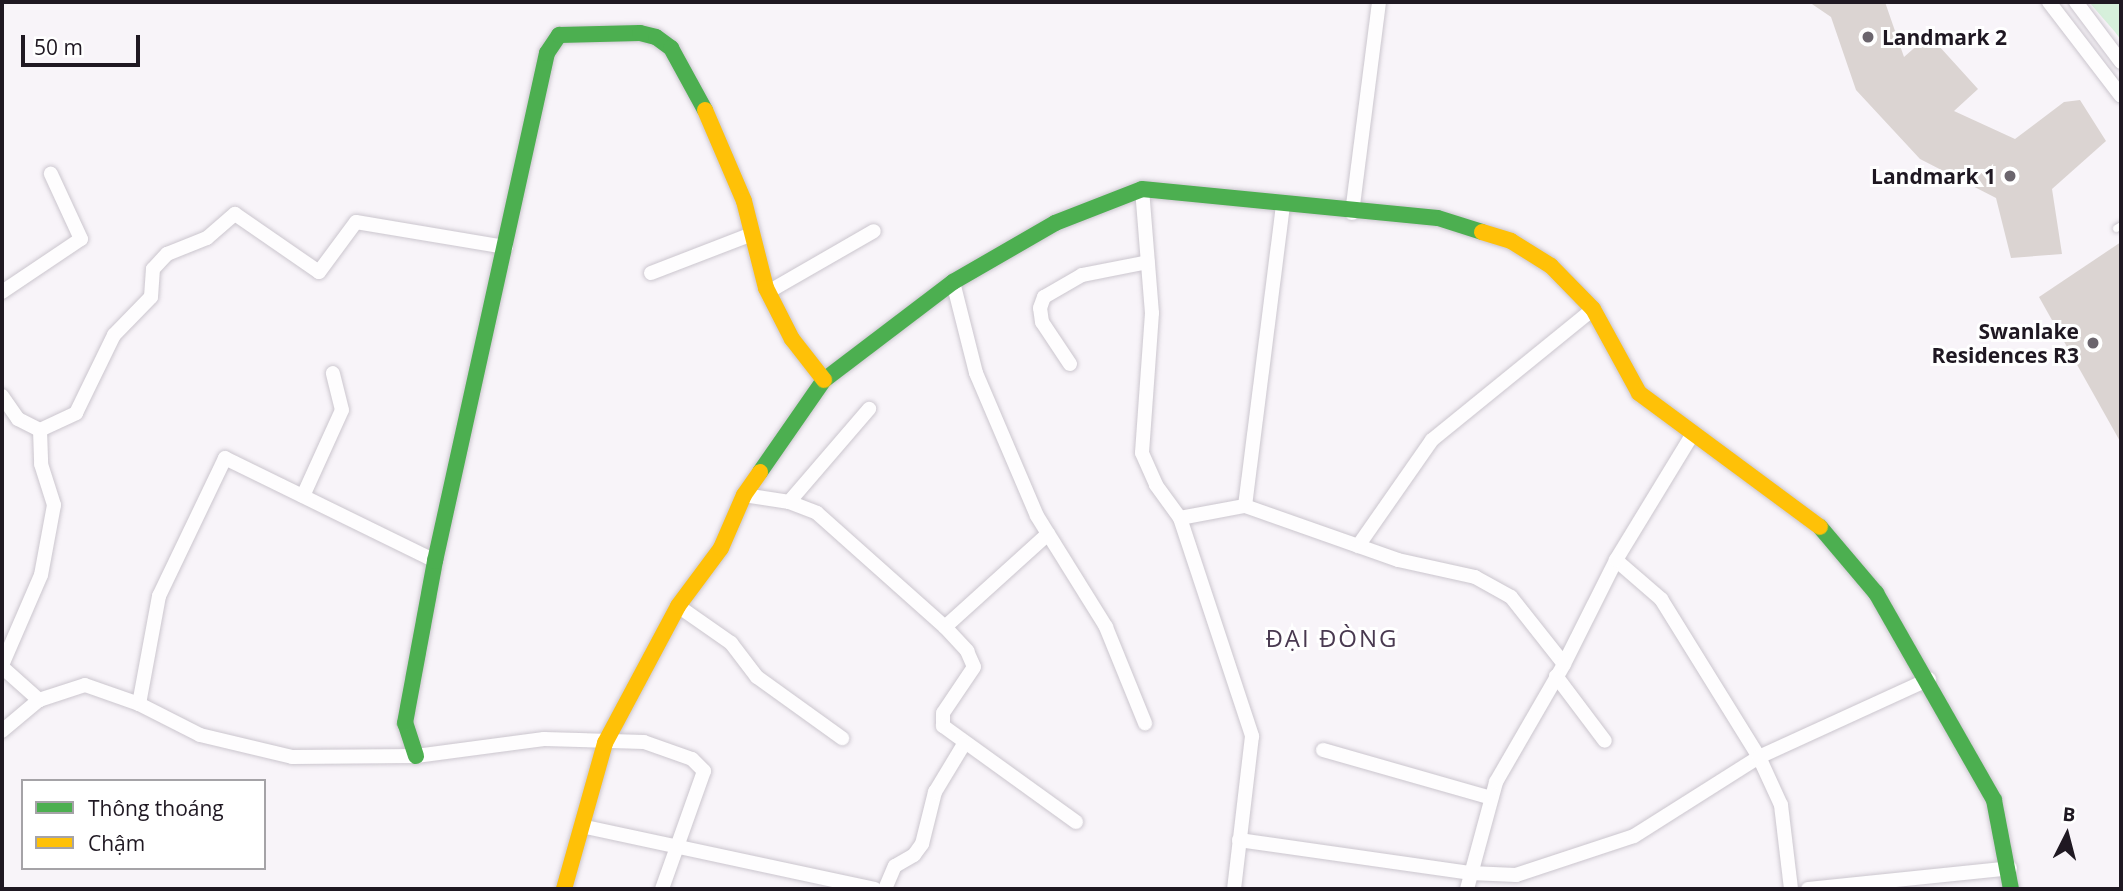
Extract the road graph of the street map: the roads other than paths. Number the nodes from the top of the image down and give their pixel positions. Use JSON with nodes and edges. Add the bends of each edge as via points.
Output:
{"nodes":[{"id":1,"x":1379,"y":2,"type":"edge"},
{"id":2,"x":2049,"y":2,"type":"edge"},
{"id":3,"x":2076,"y":2,"type":"edge"},
{"id":4,"x":2121,"y":63,"type":"edge"},
{"id":5,"x":2105,"y":73,"type":"junction"},
{"id":6,"x":2121,"y":96,"type":"edge"},
{"id":7,"x":51,"y":174,"type":"dead end"},
{"id":8,"x":1142,"y":189,"type":"junction"},
{"id":9,"x":1283,"y":206,"type":"junction"},
{"id":10,"x":1352,"y":213,"type":"junction"},
{"id":11,"x":874,"y":231,"type":"dead end"},
{"id":12,"x":752,"y":234,"type":"junction"},
{"id":13,"x":506,"y":247,"type":"junction"},
{"id":14,"x":1148,"y":262,"type":"junction"},
{"id":15,"x":651,"y":273,"type":"dead end"},
{"id":16,"x":953,"y":282,"type":"junction"},
{"id":17,"x":2,"y":292,"type":"edge"},
{"id":18,"x":768,"y":292,"type":"junction"},
{"id":19,"x":1593,"y":309,"type":"junction"},
{"id":20,"x":1070,"y":364,"type":"dead end"},
{"id":21,"x":333,"y":373,"type":"dead end"},
{"id":22,"x":824,"y":380,"type":"junction"},
{"id":23,"x":2,"y":396,"type":"edge"},
{"id":24,"x":869,"y":409,"type":"dead end"},
{"id":25,"x":40,"y":430,"type":"junction"},
{"id":26,"x":1692,"y":435,"type":"junction"},
{"id":27,"x":744,"y":495,"type":"junction"},
{"id":28,"x":303,"y":496,"type":"junction"},
{"id":29,"x":789,"y":502,"type":"junction"},
{"id":30,"x":1245,"y":506,"type":"junction"},
{"id":31,"x":1180,"y":518,"type":"junction"},
{"id":32,"x":1048,"y":534,"type":"junction"},
{"id":33,"x":1358,"y":546,"type":"junction"},
{"id":34,"x":1616,"y":560,"type":"junction"},
{"id":35,"x":435,"y":561,"type":"junction"},
{"id":36,"x":678,"y":606,"type":"junction"},
{"id":37,"x":945,"y":627,"type":"junction"},
{"id":38,"x":2,"y":666,"type":"edge"},
{"id":39,"x":1560,"y":670,"type":"junction"},
{"id":40,"x":1929,"y":679,"type":"junction"},
{"id":41,"x":39,"y":700,"type":"junction"},
{"id":42,"x":139,"y":704,"type":"junction"},
{"id":43,"x":1145,"y":723,"type":"dead end"},
{"id":44,"x":2,"y":732,"type":"edge"},
{"id":45,"x":842,"y":738,"type":"dead end"},
{"id":46,"x":1605,"y":741,"type":"dead end"},
{"id":47,"x":606,"y":743,"type":"junction"},
{"id":48,"x":964,"y":744,"type":"junction"},
{"id":49,"x":1323,"y":750,"type":"dead end"},
{"id":50,"x":416,"y":756,"type":"junction"},
{"id":51,"x":1759,"y":757,"type":"junction"},
{"id":52,"x":1491,"y":798,"type":"junction"},
{"id":53,"x":1076,"y":822,"type":"dead end"},
{"id":54,"x":586,"y":827,"type":"junction"},
{"id":55,"x":1239,"y":840,"type":"junction"},
{"id":56,"x":675,"y":846,"type":"junction"},
{"id":57,"x":2010,"y":868,"type":"junction"},
{"id":58,"x":1470,"y":873,"type":"junction"},
{"id":59,"x":564,"y":889,"type":"edge"},
{"id":60,"x":662,"y":889,"type":"edge"},
{"id":61,"x":874,"y":889,"type":"edge"},
{"id":62,"x":885,"y":889,"type":"edge"},
{"id":63,"x":1234,"y":889,"type":"edge"},
{"id":64,"x":1467,"y":889,"type":"edge"},
{"id":65,"x":1791,"y":889,"type":"edge"},
{"id":66,"x":1808,"y":889,"type":"edge"},
{"id":67,"x":2011,"y":889,"type":"edge"}],
"edges":[{"from":1,"to":10,"type":"street"},
{"from":2,"to":5,"type":"street"},
{"from":3,"to":4,"type":"street"},
{"from":4,"to":5,"type":"street"},
{"from":5,"to":6,"type":"street"},
{"from":7,"to":17,"type":"street","via":[[81,239]]},
{"from":8,"to":9,"type":"street"},
{"from":8,"to":14,"type":"street"},
{"from":8,"to":16,"type":"street","via":[[1055,223]]},
{"from":9,"to":10,"type":"street"},
{"from":9,"to":30,"type":"street"},
{"from":10,"to":19,"type":"street","via":[[1438,218],[1511,241],[1551,265]]},
{"from":11,"to":18,"type":"street"},
{"from":12,"to":13,"type":"street","via":[[713,125],[671,48],[640,33],[572,33],[559,34],[547,53]]},
{"from":12,"to":15,"type":"street"},
{"from":12,"to":18,"type":"street"},
{"from":13,"to":25,"type":"street","via":[[356,222],[319,272],[235,214],[207,238],[167,254],[153,269],[151,297],[114,335],[76,413]]},
{"from":13,"to":35,"type":"street"},
{"from":14,"to":20,"type":"street","via":[[1082,275],[1044,297],[1042,321]]},
{"from":14,"to":31,"type":"street","via":[[1152,313],[1142,453],[1156,485]]},
{"from":16,"to":22,"type":"street"},
{"from":16,"to":32,"type":"street","via":[[976,373]]},
{"from":18,"to":22,"type":"street","via":[[792,339]]},
{"from":19,"to":26,"type":"street","via":[[1639,393]]},
{"from":19,"to":33,"type":"street","via":[[1432,440]]},
{"from":21,"to":28,"type":"street","via":[[342,410]]},
{"from":22,"to":27,"type":"street"},
{"from":23,"to":25,"type":"street","via":[[18,419]]},
{"from":24,"to":29,"type":"street"},
{"from":25,"to":38,"type":"street","via":[[41,464],[54,505],[52,526],[41,576]]},
{"from":26,"to":34,"type":"street"},
{"from":26,"to":40,"type":"street","via":[[1817,524],[1876,593]]},
{"from":27,"to":29,"type":"street"},
{"from":27,"to":36,"type":"street","via":[[721,548]]},
{"from":28,"to":35,"type":"street"},
{"from":28,"to":42,"type":"street","via":[[225,458],[159,596]]},
{"from":29,"to":37,"type":"street","via":[[817,513]]},
{"from":30,"to":31,"type":"street"},
{"from":30,"to":33,"type":"street"},
{"from":31,"to":55,"type":"street","via":[[1252,736]]},
{"from":32,"to":37,"type":"street"},
{"from":32,"to":43,"type":"street","via":[[1106,627]]},
{"from":33,"to":39,"type":"street","via":[[1475,577],[1510,597]]},
{"from":34,"to":39,"type":"street"},
{"from":34,"to":51,"type":"street","via":[[1661,599]]},
{"from":35,"to":50,"type":"street","via":[[405,723]]},
{"from":36,"to":45,"type":"street","via":[[731,643],[757,677]]},
{"from":36,"to":47,"type":"street"},
{"from":37,"to":48,"type":"street","via":[[974,663],[941,719],[945,729]]},
{"from":38,"to":41,"type":"street"},
{"from":39,"to":46,"type":"street"},
{"from":39,"to":52,"type":"street"},
{"from":40,"to":51,"type":"street"},
{"from":40,"to":57,"type":"street","via":[[1994,800]]},
{"from":41,"to":42,"type":"street","via":[[85,685]]},
{"from":41,"to":44,"type":"street"},
{"from":42,"to":50,"type":"street","via":[[200,735],[292,757]]},
{"from":47,"to":50,"type":"street","via":[[544,739]]},
{"from":47,"to":54,"type":"street"},
{"from":47,"to":56,"type":"street","via":[[644,742],[692,758],[704,771]]},
{"from":48,"to":53,"type":"street"},
{"from":48,"to":62,"type":"street","via":[[935,792],[922,844],[895,866]]},
{"from":49,"to":52,"type":"street"},
{"from":51,"to":58,"type":"street","via":[[1634,836],[1516,875]]},
{"from":51,"to":65,"type":"street","via":[[1781,805]]},
{"from":52,"to":58,"type":"street"},
{"from":54,"to":56,"type":"street"},
{"from":54,"to":59,"type":"street"},
{"from":55,"to":58,"type":"street"},
{"from":55,"to":63,"type":"street"},
{"from":56,"to":60,"type":"street"},
{"from":56,"to":61,"type":"street"},
{"from":57,"to":66,"type":"street"},
{"from":57,"to":67,"type":"street"},
{"from":58,"to":64,"type":"street"}]}
